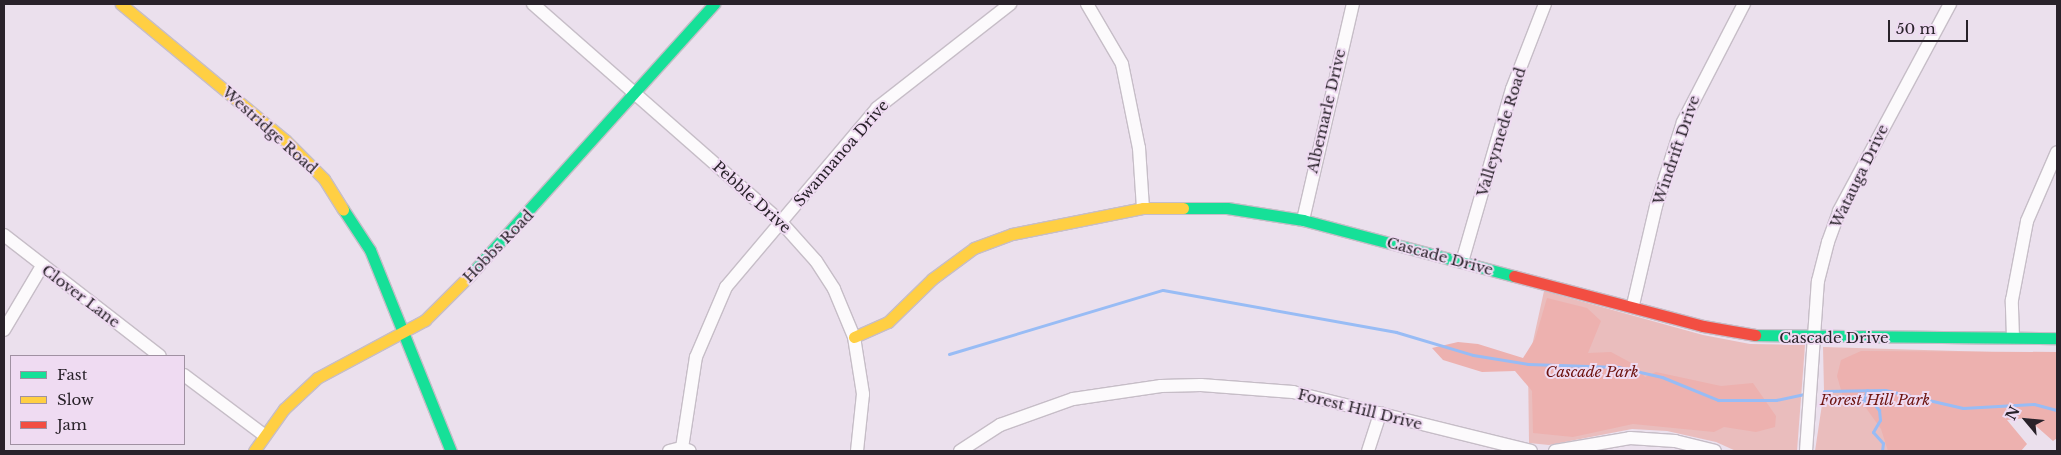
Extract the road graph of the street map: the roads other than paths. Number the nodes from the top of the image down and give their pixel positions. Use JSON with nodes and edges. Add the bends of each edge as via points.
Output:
{"nodes":[{"id":1,"x":121,"y":4,"type":"edge"},
{"id":2,"x":533,"y":4,"type":"edge"},
{"id":3,"x":714,"y":4,"type":"edge"},
{"id":4,"x":1010,"y":4,"type":"edge"},
{"id":5,"x":1087,"y":4,"type":"edge"},
{"id":6,"x":1353,"y":4,"type":"edge"},
{"id":7,"x":1545,"y":4,"type":"edge"},
{"id":8,"x":1744,"y":4,"type":"edge"},
{"id":9,"x":1950,"y":4,"type":"edge"},
{"id":10,"x":635,"y":93,"type":"junction"},
{"id":11,"x":2057,"y":152,"type":"edge"},
{"id":12,"x":1143,"y":208,"type":"junction"},
{"id":13,"x":1303,"y":220,"type":"junction"},
{"id":14,"x":781,"y":222,"type":"junction"},
{"id":15,"x":4,"y":236,"type":"edge"},
{"id":16,"x":1462,"y":262,"type":"junction"},
{"id":17,"x":42,"y":266,"type":"junction"},
{"id":18,"x":1633,"y":305,"type":"junction"},
{"id":19,"x":4,"y":330,"type":"edge"},
{"id":20,"x":405,"y":332,"type":"junction"},
{"id":21,"x":2013,"y":337,"type":"junction"},
{"id":22,"x":854,"y":338,"type":"junction"},
{"id":23,"x":1815,"y":338,"type":"junction"},
{"id":24,"x":2057,"y":338,"type":"edge"},
{"id":25,"x":159,"y":355,"type":"edge"},
{"id":26,"x":185,"y":376,"type":"edge"},
{"id":27,"x":1380,"y":413,"type":"junction"},
{"id":28,"x":264,"y":435,"type":"junction"},
{"id":29,"x":680,"y":450,"type":"edge"},
{"id":30,"x":1577,"y":450,"type":"edge"},
{"id":31,"x":254,"y":451,"type":"edge"},
{"id":32,"x":451,"y":451,"type":"edge"},
{"id":33,"x":857,"y":451,"type":"edge"},
{"id":34,"x":960,"y":451,"type":"edge"},
{"id":35,"x":1368,"y":451,"type":"edge"},
{"id":36,"x":1531,"y":451,"type":"edge"},
{"id":37,"x":1555,"y":451,"type":"edge"},
{"id":38,"x":1714,"y":451,"type":"edge"},
{"id":39,"x":1806,"y":451,"type":"edge"}],
"edges":[{"from":1,"to":20,"type":"street","name":"Westridge Road","via":[[285,140],[324,179],[370,250]]},
{"from":2,"to":10,"type":"street","name":"Pebble Drive"},
{"from":3,"to":10,"type":"street","name":"Hobbs Road"},
{"from":4,"to":14,"type":"street","name":"Swannanoa Drive","via":[[877,108]]},
{"from":5,"to":12,"type":"street","via":[[1122,64],[1139,148]]},
{"from":6,"to":13,"type":"street","name":"Albemarle Drive"},
{"from":7,"to":16,"type":"street","name":"Valleymede Road","via":[[1512,89]]},
{"from":8,"to":18,"type":"street","name":"Windrift Drive","via":[[1683,122],[1656,206]]},
{"from":9,"to":23,"type":"street","name":"Watauga Drive","via":[[1839,211],[1818,281]]},
{"from":10,"to":14,"type":"street","name":"Pebble Drive"},
{"from":10,"to":20,"type":"street","name":"Hobbs Road","via":[[510,234],[426,320]]},
{"from":11,"to":21,"type":"street","via":[[2027,221],[2012,300]]},
{"from":12,"to":13,"type":"street","name":"Cascade Drive","via":[[1227,208]]},
{"from":12,"to":22,"type":"street","name":"Cascade Drive","via":[[1027,230],[974,248],[944,268],[888,322]]},
{"from":13,"to":16,"type":"street","name":"Cascade Drive"},
{"from":14,"to":22,"type":"street","name":"Pebble Drive","via":[[834,289]]},
{"from":14,"to":29,"type":"street","name":"Swannanoa Drive","via":[[726,287],[708,322],[691,379]]},
{"from":15,"to":17,"type":"street","name":"Clover Lane"},
{"from":16,"to":18,"type":"street","name":"Cascade Drive"},
{"from":17,"to":19,"type":"street"},
{"from":17,"to":25,"type":"street","name":"Clover Lane"},
{"from":18,"to":23,"type":"street","name":"Cascade Drive","via":[[1703,326],[1769,337]]},
{"from":20,"to":28,"type":"street","name":"Hobbs Road","via":[[317,378]]},
{"from":20,"to":32,"type":"street","name":"Westridge Road"},
{"from":21,"to":23,"type":"street","name":"Cascade Drive"},
{"from":21,"to":24,"type":"street","name":"Cascade Drive"},
{"from":22,"to":33,"type":"street","name":"Pebble Drive","via":[[863,394]]},
{"from":23,"to":39,"type":"street","name":"Watauga Drive"},
{"from":26,"to":28,"type":"street"},
{"from":27,"to":34,"type":"street","name":"Forest Hill Drive","via":[[1293,392],[1161,386],[1034,410],[1000,425]]},
{"from":27,"to":35,"type":"street"},
{"from":27,"to":36,"type":"street","name":"Forest Hill Drive"},
{"from":28,"to":31,"type":"street","name":"Hobbs Road"},
{"from":30,"to":37,"type":"street"},
{"from":30,"to":38,"type":"street","via":[[1630,438],[1675,441]]}]}
